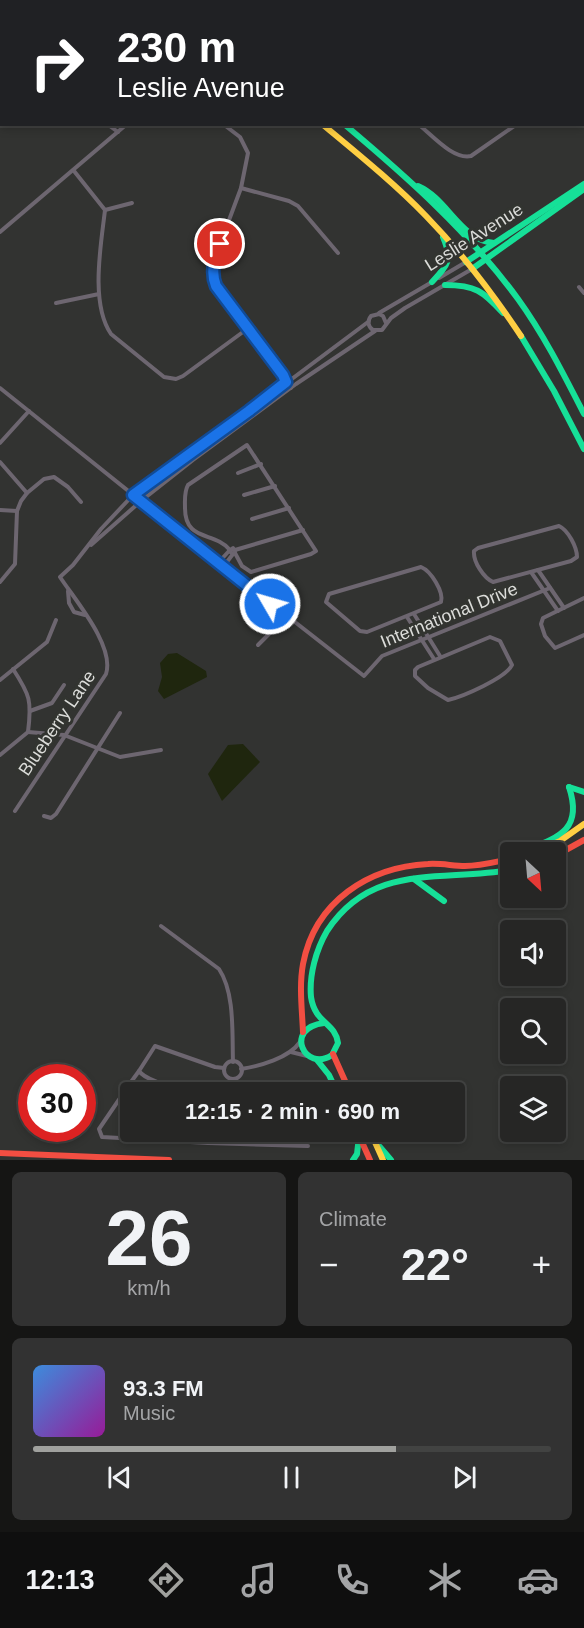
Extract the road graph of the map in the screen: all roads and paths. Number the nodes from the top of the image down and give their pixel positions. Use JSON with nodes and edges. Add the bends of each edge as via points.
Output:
{"nodes":[{"id":1,"x":110,"y":126,"type":"edge"},
{"id":2,"x":126,"y":126,"type":"edge"},
{"id":3,"x":226,"y":126,"type":"edge"},
{"id":4,"x":324,"y":126,"type":"edge"},
{"id":5,"x":346,"y":126,"type":"edge"},
{"id":6,"x":421,"y":126,"type":"edge"},
{"id":7,"x":513,"y":126,"type":"edge"},
{"id":8,"x":118,"y":132,"type":"junction"},
{"id":9,"x":74,"y":171,"type":"junction"},
{"id":10,"x":584,"y":184,"type":"edge"},
{"id":11,"x":416,"y":186,"type":"junction"},
{"id":12,"x":241,"y":188,"type":"junction"},
{"id":13,"x":584,"y":189,"type":"edge"},
{"id":14,"x":132,"y":203,"type":"dead end"},
{"id":15,"x":105,"y":210,"type":"junction"},
{"id":16,"x":441,"y":231,"type":"junction"},
{"id":17,"x":0,"y":232,"type":"edge"},
{"id":18,"x":497,"y":243,"type":"junction"},
{"id":19,"x":338,"y":253,"type":"dead end"},
{"id":20,"x":480,"y":254,"type":"junction"},
{"id":21,"x":485,"y":260,"type":"junction"},
{"id":22,"x":466,"y":262,"type":"junction"},
{"id":23,"x":472,"y":269,"type":"junction"},
{"id":24,"x":432,"y":282,"type":"junction"},
{"id":25,"x":445,"y":285,"type":"junction"},
{"id":26,"x":579,"y":286,"type":"dead end"},
{"id":27,"x":584,"y":293,"type":"edge"},
{"id":28,"x":99,"y":294,"type":"junction"},
{"id":29,"x":56,"y":303,"type":"dead end"},
{"id":30,"x":379,"y":314,"type":"junction"},
{"id":31,"x":368,"y":321,"type":"junction"},
{"id":32,"x":386,"y":323,"type":"junction"},
{"id":33,"x":516,"y":328,"type":"junction"},
{"id":34,"x":247,"y":329,"type":"junction"},
{"id":35,"x":375,"y":331,"type":"junction"},
{"id":36,"x":288,"y":381,"type":"junction"},
{"id":37,"x":296,"y":384,"type":"junction"},
{"id":38,"x":0,"y":388,"type":"edge"},
{"id":39,"x":291,"y":388,"type":"junction"},
{"id":40,"x":29,"y":411,"type":"junction"},
{"id":41,"x":584,"y":414,"type":"edge"},
{"id":42,"x":0,"y":442,"type":"edge"},
{"id":43,"x":584,"y":449,"type":"edge"},
{"id":44,"x":0,"y":462,"type":"edge"},
{"id":45,"x":261,"y":464,"type":"junction"},
{"id":46,"x":238,"y":473,"type":"dead end"},
{"id":47,"x":275,"y":486,"type":"junction"},
{"id":48,"x":27,"y":493,"type":"junction"},
{"id":49,"x":133,"y":495,"type":"junction"},
{"id":50,"x":244,"y":495,"type":"dead end"},
{"id":51,"x":141,"y":501,"type":"junction"},
{"id":52,"x":81,"y":502,"type":"dead end"},
{"id":53,"x":289,"y":508,"type":"junction"},
{"id":54,"x":0,"y":510,"type":"edge"},
{"id":55,"x":17,"y":511,"type":"junction"},
{"id":56,"x":252,"y":519,"type":"dead end"},
{"id":57,"x":303,"y":530,"type":"junction"},
{"id":58,"x":88,"y":547,"type":"junction"},
{"id":59,"x":233,"y":551,"type":"junction"},
{"id":60,"x":218,"y":563,"type":"junction"},
{"id":61,"x":224,"y":567,"type":"junction"},
{"id":62,"x":538,"y":570,"type":"junction"},
{"id":63,"x":531,"y":572,"type":"junction"},
{"id":64,"x":0,"y":582,"type":"edge"},
{"id":65,"x":550,"y":588,"type":"junction"},
{"id":66,"x":68,"y":590,"type":"junction"},
{"id":67,"x":543,"y":591,"type":"junction"},
{"id":68,"x":584,"y":598,"type":"edge"},
{"id":69,"x":564,"y":608,"type":"junction"},
{"id":70,"x":558,"y":611,"type":"junction"},
{"id":71,"x":414,"y":614,"type":"junction"},
{"id":72,"x":86,"y":615,"type":"junction"},
{"id":73,"x":286,"y":617,"type":"junction"},
{"id":74,"x":407,"y":617,"type":"junction"},
{"id":75,"x":56,"y":620,"type":"dead end"},
{"id":76,"x":584,"y":635,"type":"edge"},
{"id":77,"x":428,"y":638,"type":"junction"},
{"id":78,"x":422,"y":640,"type":"junction"},
{"id":79,"x":258,"y":645,"type":"dead end"},
{"id":80,"x":440,"y":656,"type":"junction"},
{"id":81,"x":434,"y":659,"type":"junction"},
{"id":82,"x":13,"y":669,"type":"junction"},
{"id":83,"x":0,"y":680,"type":"edge"},
{"id":84,"x":64,"y":685,"type":"dead end"},
{"id":85,"x":30,"y":711,"type":"junction"},
{"id":86,"x":120,"y":713,"type":"dead end"},
{"id":87,"x":27,"y":732,"type":"junction"},
{"id":88,"x":64,"y":735,"type":"junction"},
{"id":89,"x":98,"y":750,"type":"junction"},
{"id":90,"x":161,"y":750,"type":"dead end"},
{"id":91,"x":0,"y":755,"type":"edge"},
{"id":92,"x":584,"y":792,"type":"edge"},
{"id":93,"x":15,"y":811,"type":"dead end"},
{"id":94,"x":44,"y":816,"type":"dead end"},
{"id":95,"x":584,"y":824,"type":"edge"},
{"id":96,"x":584,"y":840,"type":"edge"},
{"id":97,"x":543,"y":842,"type":"edge"},
{"id":98,"x":558,"y":842,"type":"edge"},
{"id":99,"x":566,"y":850,"type":"edge"},
{"id":100,"x":500,"y":860,"type":"edge"},
{"id":101,"x":500,"y":872,"type":"edge"},
{"id":102,"x":414,"y":878,"type":"junction"},
{"id":103,"x":444,"y":901,"type":"dead end"},
{"id":104,"x":160,"y":926,"type":"dead end"},
{"id":105,"x":324,"y":1023,"type":"junction"},
{"id":106,"x":303,"y":1032,"type":"junction"},
{"id":107,"x":301,"y":1041,"type":"junction"},
{"id":108,"x":290,"y":1052,"type":"junction"},
{"id":109,"x":333,"y":1054,"type":"junction"},
{"id":110,"x":308,"y":1056,"type":"junction"},
{"id":111,"x":317,"y":1060,"type":"junction"},
{"id":112,"x":233,"y":1062,"type":"junction"},
{"id":113,"x":224,"y":1068,"type":"junction"},
{"id":114,"x":242,"y":1069,"type":"junction"},
{"id":115,"x":139,"y":1071,"type":"junction"},
{"id":116,"x":233,"y":1079,"type":"junction"},
{"id":117,"x":130,"y":1082,"type":"edge"},
{"id":118,"x":159,"y":1082,"type":"edge"},
{"id":119,"x":233,"y":1082,"type":"edge"},
{"id":120,"x":332,"y":1082,"type":"edge"},
{"id":121,"x":346,"y":1082,"type":"edge"},
{"id":122,"x":120,"y":1097,"type":"edge"},
{"id":123,"x":120,"y":1138,"type":"edge"},
{"id":124,"x":187,"y":1142,"type":"edge"},
{"id":125,"x":358,"y":1142,"type":"edge"},
{"id":126,"x":362,"y":1142,"type":"edge"},
{"id":127,"x":375,"y":1142,"type":"edge"},
{"id":128,"x":376,"y":1142,"type":"edge"},
{"id":129,"x":208,"y":1143,"type":"joint"},
{"id":130,"x":308,"y":1146,"type":"dead end"},
{"id":131,"x":0,"y":1153,"type":"edge"},
{"id":132,"x":169,"y":1160,"type":"edge"},
{"id":133,"x":353,"y":1160,"type":"edge"},
{"id":134,"x":370,"y":1160,"type":"edge"},
{"id":135,"x":383,"y":1160,"type":"edge"},
{"id":136,"x":391,"y":1160,"type":"edge"}],
"edges":[{"from":1,"to":8,"type":"street"},
{"from":2,"to":8,"type":"street"},
{"from":3,"to":12,"type":"street","via":[[248,149]]},
{"from":4,"to":16,"type":"street"},
{"from":5,"to":11,"type":"street"},
{"from":6,"to":7,"type":"street","via":[[462,157],[471,156]]},
{"from":8,"to":9,"type":"street"},
{"from":9,"to":15,"type":"street"},
{"from":9,"to":17,"type":"street"},
{"from":10,"to":18,"type":"street","name":"Leslie Avenue"},
{"from":11,"to":18,"type":"street","via":[[429,191],[480,241]]},
{"from":11,"to":20,"type":"street"},
{"from":12,"to":19,"type":"street","via":[[298,206]]},
{"from":12,"to":34,"type":"street","via":[[213,262],[213,272],[216,286]]},
{"from":13,"to":21,"type":"street","name":"Leslie Avenue"},
{"from":14,"to":15,"type":"street"},
{"from":15,"to":28,"type":"street"},
{"from":16,"to":22,"type":"street"},
{"from":16,"to":24,"type":"street","via":[[450,256],[447,266]]},
{"from":18,"to":20,"type":"street","name":"Leslie Avenue"},
{"from":20,"to":21,"type":"street"},
{"from":20,"to":22,"type":"street","name":"Leslie Avenue"},
{"from":21,"to":23,"type":"street","name":"Leslie Avenue"},
{"from":21,"to":41,"type":"street","via":[[518,299]]},
{"from":22,"to":23,"type":"street"},
{"from":22,"to":24,"type":"street","name":"Leslie Avenue"},
{"from":23,"to":25,"type":"street","name":"Leslie Avenue"},
{"from":23,"to":33,"type":"street"},
{"from":24,"to":30,"type":"street","name":"Leslie Avenue"},
{"from":25,"to":32,"type":"street","name":"Leslie Avenue"},
{"from":25,"to":33,"type":"street","via":[[468,285],[480,290]]},
{"from":26,"to":27,"type":"street"},
{"from":28,"to":29,"type":"street"},
{"from":28,"to":34,"type":"street","via":[[111,334],[170,379],[183,376]]},
{"from":30,"to":31,"type":"street"},
{"from":30,"to":32,"type":"street"},
{"from":31,"to":35,"type":"street"},
{"from":31,"to":36,"type":"street"},
{"from":32,"to":35,"type":"street","via":[[382,330]]},
{"from":33,"to":43,"type":"street"},
{"from":34,"to":36,"type":"street"},
{"from":35,"to":37,"type":"street"},
{"from":36,"to":37,"type":"street"},
{"from":36,"to":39,"type":"street"},
{"from":36,"to":49,"type":"street"},
{"from":37,"to":39,"type":"street"},
{"from":38,"to":40,"type":"street"},
{"from":39,"to":51,"type":"street"},
{"from":40,"to":42,"type":"street"},
{"from":40,"to":49,"type":"street"},
{"from":44,"to":48,"type":"street"},
{"from":45,"to":46,"type":"street"},
{"from":45,"to":47,"type":"street"},
{"from":45,"to":59,"type":"street","via":[[245,445],[186,488],[187,523],[199,534],[221,541]]},
{"from":47,"to":50,"type":"street"},
{"from":47,"to":53,"type":"street"},
{"from":48,"to":52,"type":"street","via":[[54,477]]},
{"from":48,"to":55,"type":"street"},
{"from":49,"to":51,"type":"street"},
{"from":49,"to":58,"type":"street"},
{"from":51,"to":58,"type":"street"},
{"from":51,"to":60,"type":"street"},
{"from":53,"to":56,"type":"street"},
{"from":53,"to":57,"type":"street"},
{"from":54,"to":55,"type":"street"},
{"from":55,"to":64,"type":"street","via":[[15,564]]},
{"from":57,"to":59,"type":"street"},
{"from":57,"to":59,"type":"street","via":[[314,553],[250,572]]},
{"from":58,"to":66,"type":"street","via":[[60,577]]},
{"from":59,"to":60,"type":"street"},
{"from":59,"to":61,"type":"street"},
{"from":60,"to":61,"type":"street"},
{"from":61,"to":73,"type":"street"},
{"from":62,"to":63,"type":"street"},
{"from":62,"to":63,"type":"street","via":[[577,557],[577,550],[563,528],[554,527],[478,548],[473,554],[491,582]]},
{"from":62,"to":65,"type":"street"},
{"from":63,"to":67,"type":"street"},
{"from":65,"to":67,"type":"street","name":"International Drive"},
{"from":65,"to":69,"type":"street"},
{"from":66,"to":72,"type":"street","name":"Blueberry Lane"},
{"from":66,"to":72,"type":"street","name":"Blueberry Lane","via":[[74,612]]},
{"from":67,"to":70,"type":"street"},
{"from":67,"to":77,"type":"street","name":"International Drive"},
{"from":68,"to":69,"type":"street"},
{"from":69,"to":70,"type":"street"},
{"from":70,"to":76,"type":"street","via":[[543,618],[540,624],[552,646],[560,647]]},
{"from":71,"to":74,"type":"street"},
{"from":71,"to":74,"type":"street","via":[[442,600],[423,567],[326,598],[328,606],[364,632]]},
{"from":71,"to":77,"type":"street"},
{"from":72,"to":88,"type":"street","name":"Blueberry Lane","via":[[106,652],[108,668]]},
{"from":73,"to":78,"type":"street","name":"International Drive","via":[[364,676],[382,656]]},
{"from":73,"to":79,"type":"street"},
{"from":74,"to":78,"type":"street"},
{"from":75,"to":82,"type":"street","via":[[47,642]]},
{"from":77,"to":78,"type":"street","name":"International Drive"},
{"from":77,"to":80,"type":"street"},
{"from":78,"to":81,"type":"street"},
{"from":80,"to":81,"type":"street"},
{"from":80,"to":81,"type":"street","via":[[490,637],[500,642],[512,665],[505,674],[448,700],[415,676],[418,667]]},
{"from":82,"to":83,"type":"street"},
{"from":82,"to":85,"type":"street","via":[[28,692]]},
{"from":84,"to":85,"type":"street","via":[[52,703]]},
{"from":85,"to":87,"type":"street"},
{"from":86,"to":89,"type":"street"},
{"from":87,"to":88,"type":"street"},
{"from":87,"to":91,"type":"street"},
{"from":88,"to":89,"type":"street"},
{"from":88,"to":93,"type":"street","name":"Blueberry Lane"},
{"from":89,"to":90,"type":"street","via":[[124,758]]},
{"from":89,"to":94,"type":"street","via":[[57,814],[51,818]]},
{"from":92,"to":97,"type":"street","via":[[568,787],[575,814],[568,827]]},
{"from":95,"to":98,"type":"street"},
{"from":96,"to":99,"type":"street"},
{"from":100,"to":106,"type":"street","via":[[474,866],[408,866],[367,878],[346,893],[318,924],[303,962]]},
{"from":101,"to":102,"type":"street"},
{"from":102,"to":103,"type":"street"},
{"from":102,"to":105,"type":"street","via":[[372,888],[347,906],[327,931],[311,976],[313,1007]]},
{"from":104,"to":112,"type":"street","via":[[219,969],[225,978]]},
{"from":105,"to":106,"type":"street","via":[[312,1024]]},
{"from":105,"to":109,"type":"street","via":[[338,1038]]},
{"from":106,"to":107,"type":"street"},
{"from":107,"to":108,"type":"street"},
{"from":107,"to":110,"type":"street"},
{"from":108,"to":110,"type":"street"},
{"from":108,"to":114,"type":"street"},
{"from":109,"to":111,"type":"street"},
{"from":109,"to":121,"type":"street"},
{"from":110,"to":111,"type":"street"},
{"from":111,"to":120,"type":"street"},
{"from":112,"to":113,"type":"street"},
{"from":112,"to":114,"type":"street"},
{"from":113,"to":115,"type":"street","via":[[155,1046]]},
{"from":113,"to":116,"type":"street","via":[[225,1074]]},
{"from":114,"to":116,"type":"street"},
{"from":115,"to":117,"type":"street"},
{"from":115,"to":118,"type":"street"},
{"from":116,"to":119,"type":"street"},
{"from":122,"to":123,"type":"street","via":[[99,1134]]},
{"from":124,"to":129,"type":"street"},
{"from":125,"to":133,"type":"street"},
{"from":126,"to":134,"type":"street"},
{"from":127,"to":135,"type":"street"},
{"from":128,"to":136,"type":"street"},
{"from":129,"to":130,"type":"street"},
{"from":131,"to":132,"type":"street"}]}
